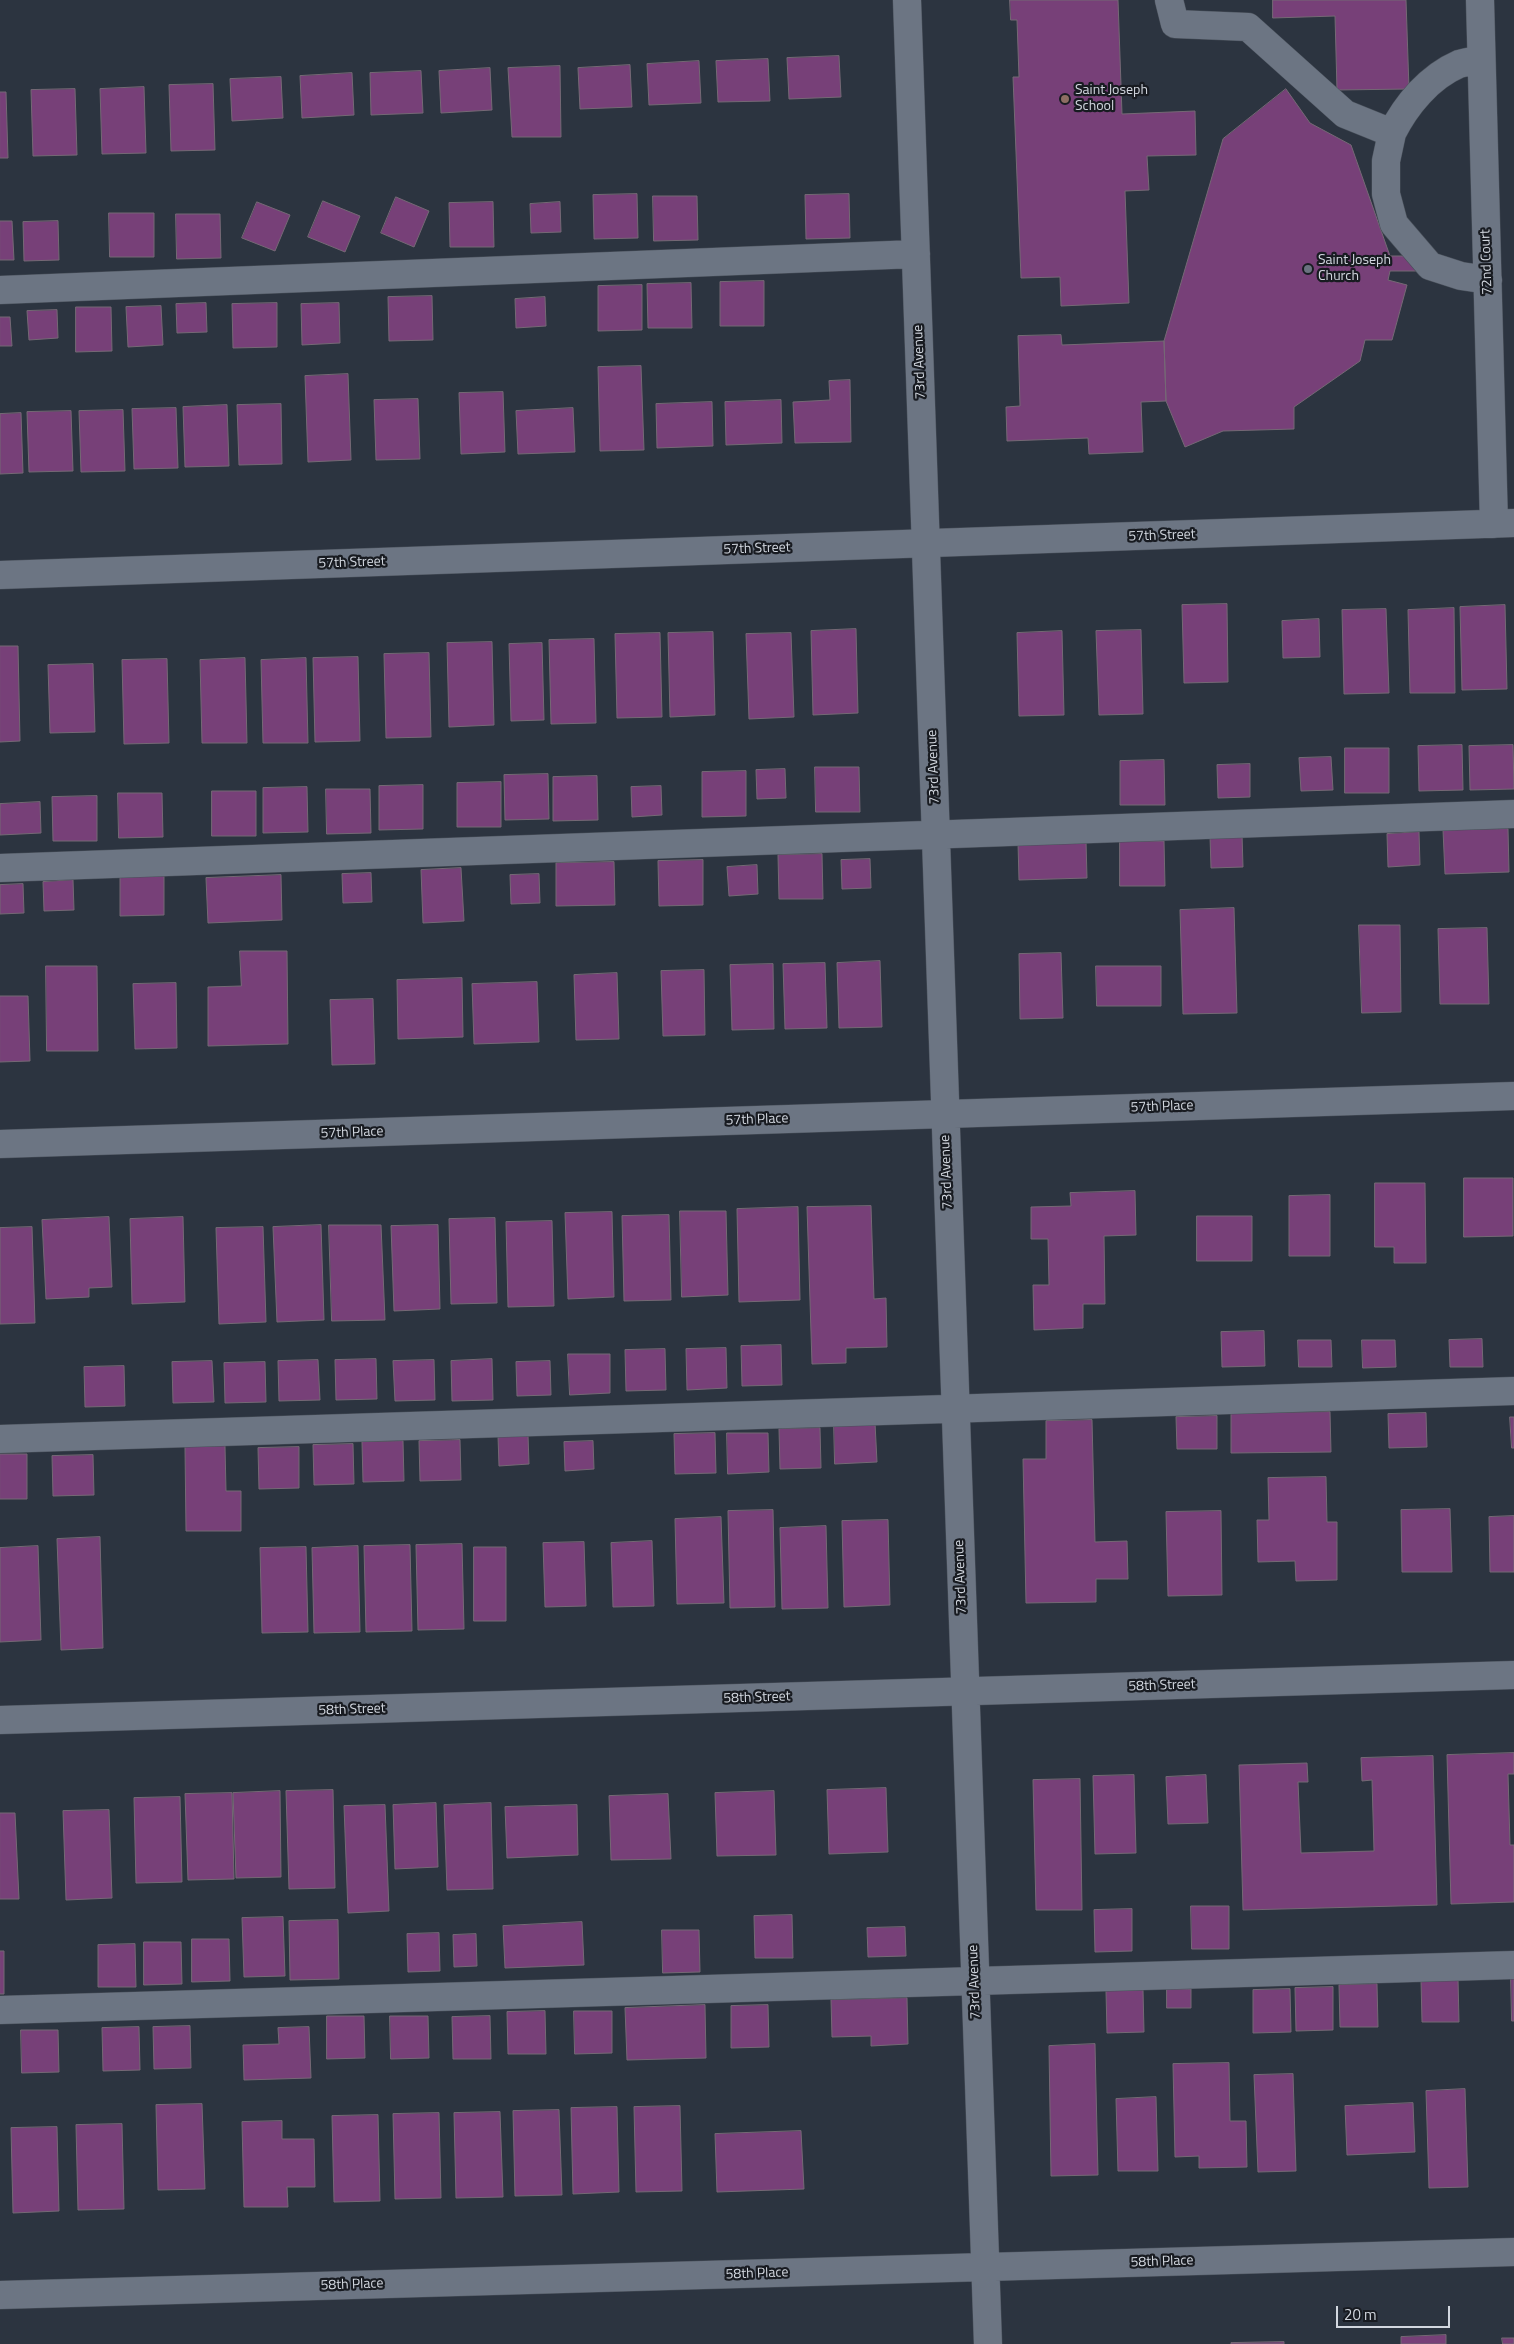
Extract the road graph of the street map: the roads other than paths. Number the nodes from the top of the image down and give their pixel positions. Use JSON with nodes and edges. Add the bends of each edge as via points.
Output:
{"nodes":[{"id":1,"x":907,"y":0,"type":"edge"},
{"id":2,"x":1168,"y":0,"type":"edge"},
{"id":3,"x":1480,"y":0,"type":"edge"},
{"id":4,"x":1482,"y":59,"type":"junction"},
{"id":5,"x":1392,"y":134,"type":"junction"},
{"id":6,"x":916,"y":254,"type":"junction"},
{"id":7,"x":1488,"y":280,"type":"junction"},
{"id":8,"x":0,"y":290,"type":"edge"},
{"id":9,"x":1504,"y":523,"type":"edge"},
{"id":10,"x":926,"y":544,"type":"junction"},
{"id":11,"x":0,"y":575,"type":"edge"},
{"id":12,"x":1514,"y":814,"type":"edge"},
{"id":13,"x":936,"y":835,"type":"junction"},
{"id":14,"x":0,"y":868,"type":"edge"},
{"id":15,"x":1514,"y":1096,"type":"edge"},
{"id":16,"x":946,"y":1114,"type":"junction"},
{"id":17,"x":0,"y":1144,"type":"edge"},
{"id":18,"x":1514,"y":1391,"type":"edge"},
{"id":19,"x":956,"y":1409,"type":"junction"},
{"id":20,"x":0,"y":1439,"type":"edge"},
{"id":21,"x":1514,"y":1675,"type":"edge"},
{"id":22,"x":965,"y":1691,"type":"junction"},
{"id":23,"x":0,"y":1720,"type":"edge"},
{"id":24,"x":1514,"y":1965,"type":"edge"},
{"id":25,"x":975,"y":1982,"type":"junction"},
{"id":26,"x":0,"y":2010,"type":"edge"},
{"id":27,"x":1514,"y":2252,"type":"edge"},
{"id":28,"x":985,"y":2267,"type":"junction"},
{"id":29,"x":0,"y":2295,"type":"edge"},
{"id":30,"x":988,"y":2344,"type":"edge"}],
"edges":[{"from":1,"to":6,"type":"street","name":"73rd Avenue"},
{"from":2,"to":5,"type":"street","via":[[1175,24],[1248,27],[1345,114]]},
{"from":3,"to":4,"type":"street","name":"72nd Court"},
{"from":4,"to":5,"type":"street","via":[[1458,64],[1419,92]]},
{"from":4,"to":7,"type":"street","name":"72nd Court"},
{"from":5,"to":7,"type":"street","via":[[1386,161],[1386,194],[1394,224],[1430,266]]},
{"from":6,"to":8,"type":"street"},
{"from":6,"to":10,"type":"street","name":"73rd Avenue"},
{"from":7,"to":9,"type":"street","name":"72nd Court"},
{"from":9,"to":10,"type":"street","name":"57th Street"},
{"from":10,"to":11,"type":"street","name":"57th Street"},
{"from":10,"to":13,"type":"street","name":"73rd Avenue"},
{"from":12,"to":13,"type":"street"},
{"from":13,"to":14,"type":"street"},
{"from":13,"to":16,"type":"street","name":"73rd Avenue"},
{"from":15,"to":16,"type":"street","name":"57th Place"},
{"from":16,"to":17,"type":"street","name":"57th Place"},
{"from":16,"to":19,"type":"street","name":"73rd Avenue"},
{"from":18,"to":19,"type":"street"},
{"from":19,"to":20,"type":"street"},
{"from":19,"to":22,"type":"street","name":"73rd Avenue"},
{"from":21,"to":22,"type":"street","name":"58th Street"},
{"from":22,"to":23,"type":"street","name":"58th Street"},
{"from":22,"to":25,"type":"street","name":"73rd Avenue"},
{"from":24,"to":25,"type":"street"},
{"from":25,"to":26,"type":"street"},
{"from":25,"to":28,"type":"street","name":"73rd Avenue"},
{"from":27,"to":28,"type":"street","name":"58th Place"},
{"from":28,"to":29,"type":"street","name":"58th Place"},
{"from":28,"to":30,"type":"street","name":"73rd Avenue"}]}
